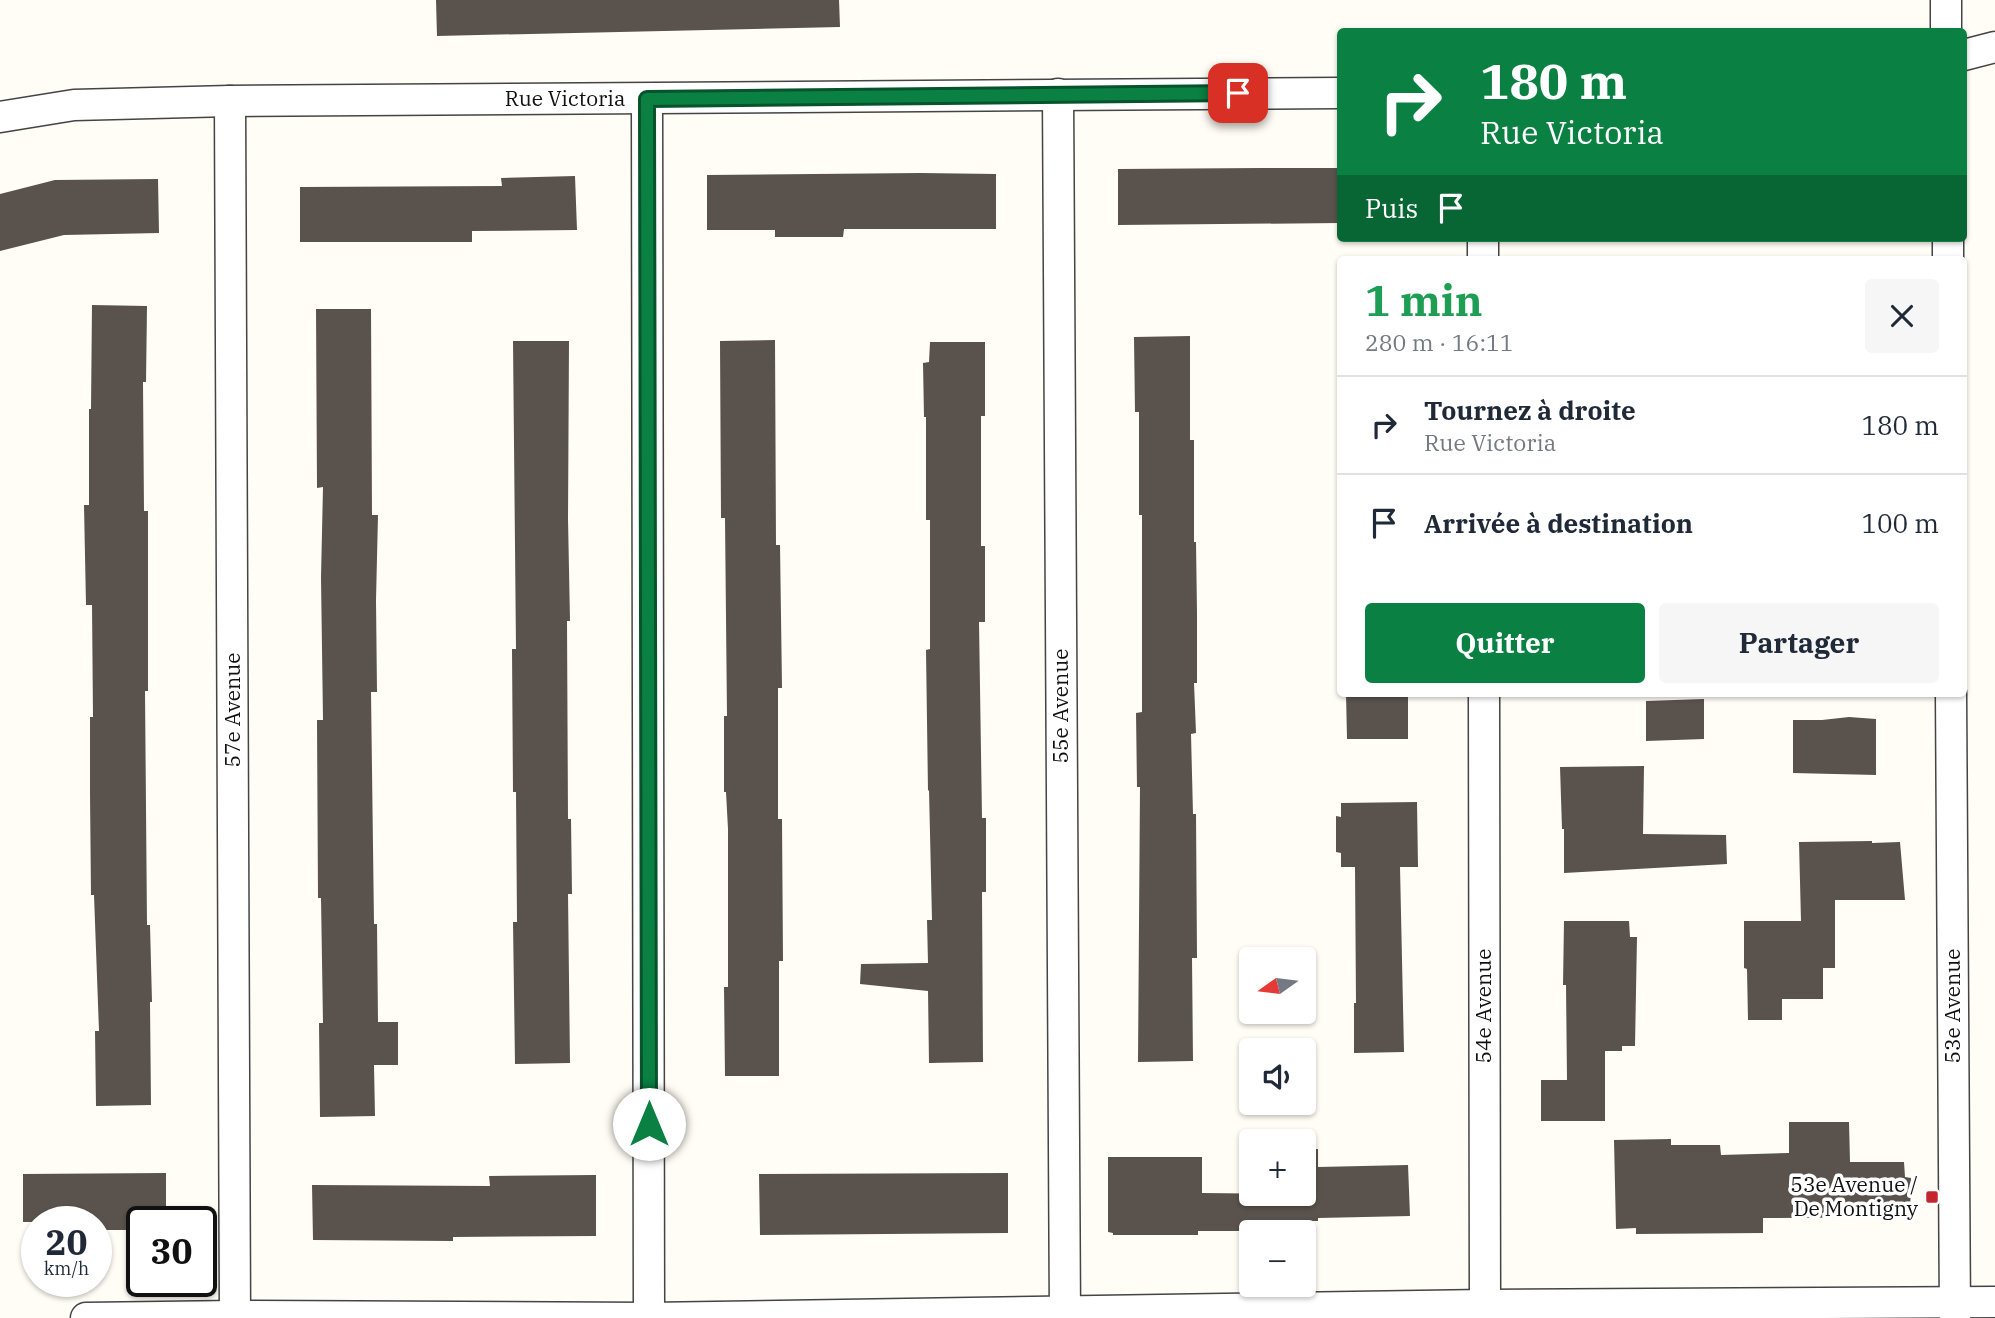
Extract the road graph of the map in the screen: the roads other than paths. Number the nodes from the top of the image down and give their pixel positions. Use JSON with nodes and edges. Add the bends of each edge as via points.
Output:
{"nodes":[{"id":1,"x":1946,"y":0,"type":"edge"},
{"id":2,"x":1946,"y":28,"type":"edge"},
{"id":3,"x":1995,"y":47,"type":"edge"},
{"id":4,"x":1967,"y":54,"type":"edge"},
{"id":5,"x":1337,"y":93,"type":"edge"},
{"id":6,"x":1058,"y":94,"type":"junction"},
{"id":7,"x":647,"y":99,"type":"junction"},
{"id":8,"x":230,"y":101,"type":"junction"},
{"id":9,"x":0,"y":117,"type":"edge"},
{"id":10,"x":1484,"y":697,"type":"edge"},
{"id":11,"x":1951,"y":697,"type":"edge"},
{"id":12,"x":1995,"y":1302,"type":"edge"},
{"id":13,"x":1955,"y":1310,"type":"edge"},
{"id":14,"x":1485,"y":1312,"type":"edge"},
{"id":15,"x":1065,"y":1314,"type":"edge"},
{"id":16,"x":235,"y":1317,"type":"edge"},
{"id":17,"x":86,"y":1318,"type":"edge"},
{"id":18,"x":649,"y":1318,"type":"edge"}],
"edges":[{"from":1,"to":2,"type":"street"},
{"from":3,"to":4,"type":"street"},
{"from":5,"to":6,"type":"street","name":"Rue Victoria"},
{"from":6,"to":7,"type":"street","name":"Rue Victoria"},
{"from":6,"to":15,"type":"street","name":"55e Avenue"},
{"from":7,"to":8,"type":"street","name":"Rue Victoria"},
{"from":7,"to":18,"type":"street"},
{"from":8,"to":9,"type":"street","name":"Rue Victoria","via":[[74,105]]},
{"from":8,"to":16,"type":"street","name":"57e Avenue"},
{"from":10,"to":14,"type":"street","name":"54e Avenue"},
{"from":11,"to":13,"type":"street","name":"53e Avenue"},
{"from":12,"to":13,"type":"street"},
{"from":13,"to":14,"type":"street"},
{"from":14,"to":15,"type":"street"},
{"from":15,"to":18,"type":"street"},
{"from":16,"to":17,"type":"street"},
{"from":16,"to":18,"type":"street"}]}
